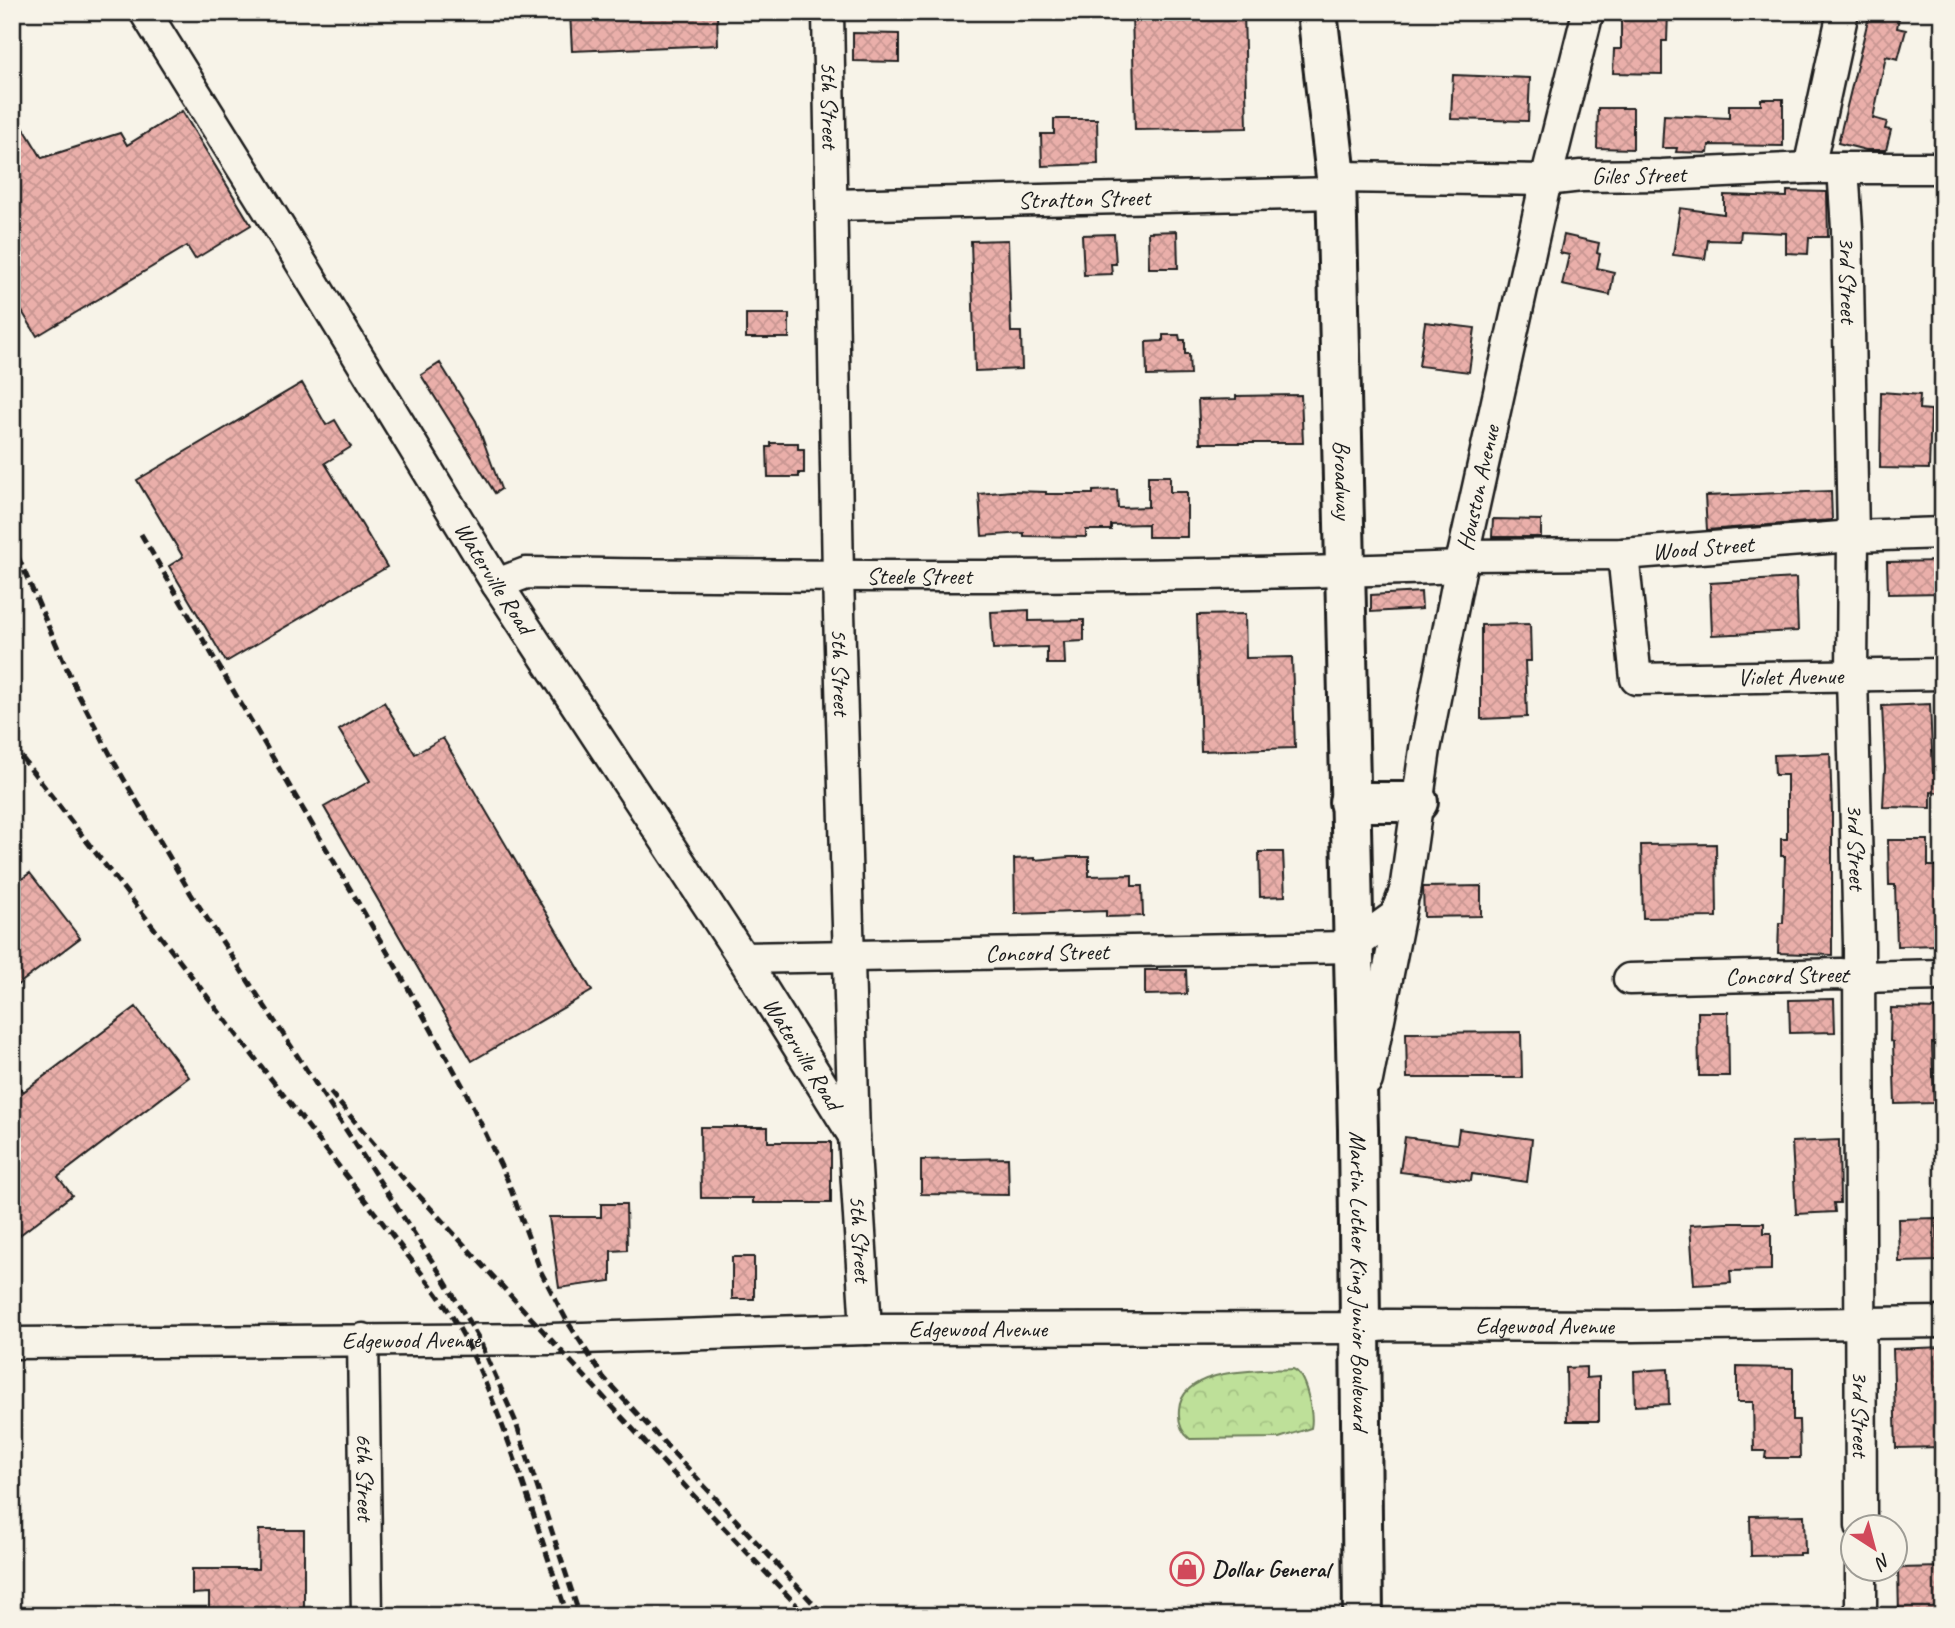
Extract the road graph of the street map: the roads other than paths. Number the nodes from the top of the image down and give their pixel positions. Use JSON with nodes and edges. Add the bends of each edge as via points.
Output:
{"nodes":[{"id":1,"x":145,"y":12,"type":"edge"},
{"id":2,"x":828,"y":12,"type":"edge"},
{"id":3,"x":1317,"y":12,"type":"edge"},
{"id":4,"x":1588,"y":12,"type":"edge"},
{"id":5,"x":1843,"y":12,"type":"edge"},
{"id":6,"x":1809,"y":168,"type":"junction"},
{"id":7,"x":1843,"y":168,"type":"junction"},
{"id":8,"x":1943,"y":168,"type":"edge"},
{"id":9,"x":1546,"y":180,"type":"junction"},
{"id":10,"x":1336,"y":185,"type":"junction"},
{"id":11,"x":832,"y":205,"type":"junction"},
{"id":12,"x":1943,"y":533,"type":"edge"},
{"id":13,"x":1853,"y":536,"type":"junction"},
{"id":14,"x":1623,"y":554,"type":"junction"},
{"id":15,"x":1462,"y":561,"type":"junction"},
{"id":16,"x":1343,"y":571,"type":"junction"},
{"id":17,"x":838,"y":577,"type":"junction"},
{"id":18,"x":497,"y":584,"type":"junction"},
{"id":19,"x":1943,"y":674,"type":"edge"},
{"id":20,"x":1852,"y":677,"type":"junction"},
{"id":21,"x":1349,"y":802,"type":"junction"},
{"id":22,"x":1418,"y":802,"type":"junction"},
{"id":23,"x":1405,"y":891,"type":"junction"},
{"id":24,"x":1352,"y":947,"type":"junction"},
{"id":25,"x":850,"y":957,"type":"junction"},
{"id":26,"x":743,"y":958,"type":"junction"},
{"id":27,"x":1943,"y":975,"type":"edge"},
{"id":28,"x":1858,"y":977,"type":"junction"},
{"id":29,"x":1629,"y":979,"type":"dead end"},
{"id":30,"x":1358,"y":1130,"type":"junction"},
{"id":31,"x":854,"y":1136,"type":"junction"},
{"id":32,"x":1943,"y":1322,"type":"edge"},
{"id":33,"x":1860,"y":1323,"type":"junction"},
{"id":34,"x":1358,"y":1328,"type":"junction"},
{"id":35,"x":866,"y":1329,"type":"junction"},
{"id":36,"x":363,"y":1339,"type":"junction"},
{"id":37,"x":12,"y":1343,"type":"edge"},
{"id":38,"x":1861,"y":1512,"type":"edge"},
{"id":39,"x":1861,"y":1582,"type":"edge"},
{"id":40,"x":367,"y":1616,"type":"edge"},
{"id":41,"x":1363,"y":1616,"type":"edge"},
{"id":42,"x":1861,"y":1616,"type":"edge"}],
"edges":[{"from":1,"to":18,"type":"street","name":"Waterville Road"},
{"from":2,"to":11,"type":"street","name":"5th Street"},
{"from":3,"to":10,"type":"main road","name":"Broadway"},
{"from":4,"to":9,"type":"street","name":"Houston Avenue"},
{"from":5,"to":6,"type":"street"},
{"from":6,"to":7,"type":"street","name":"Giles Street"},
{"from":6,"to":9,"type":"street","name":"Giles Street"},
{"from":7,"to":8,"type":"street","name":"Giles Street"},
{"from":7,"to":13,"type":"street","name":"3rd Street"},
{"from":9,"to":10,"type":"street","name":"Giles Street"},
{"from":9,"to":15,"type":"street","name":"Houston Avenue"},
{"from":10,"to":11,"type":"street","name":"Stratton Street"},
{"from":10,"to":16,"type":"main road","name":"Broadway"},
{"from":11,"to":17,"type":"street","name":"5th Street"},
{"from":12,"to":13,"type":"street","name":"Wood Street"},
{"from":13,"to":14,"type":"street","name":"Wood Street"},
{"from":13,"to":20,"type":"street","name":"3rd Street"},
{"from":14,"to":15,"type":"street","name":"Wood Street"},
{"from":14,"to":20,"type":"street","name":"Violet Avenue","via":[[1636,679]]},
{"from":15,"to":16,"type":"street","name":"Wood Street"},
{"from":15,"to":22,"type":"street","name":"Houston Avenue"},
{"from":16,"to":17,"type":"street","name":"Steele Street"},
{"from":16,"to":21,"type":"main road","name":"Broadway"},
{"from":17,"to":18,"type":"street","name":"Steele Street","via":[[526,573]]},
{"from":17,"to":25,"type":"street","name":"5th Street"},
{"from":18,"to":26,"type":"street","name":"Waterville Road"},
{"from":19,"to":20,"type":"street","name":"Violet Avenue"},
{"from":20,"to":28,"type":"street","name":"3rd Street"},
{"from":21,"to":22,"type":"main road"},
{"from":21,"to":24,"type":"main road","name":"Broadway"},
{"from":22,"to":23,"type":"street","name":"Houston Avenue"},
{"from":23,"to":24,"type":"street","name":"Houston Avenue","via":[[1395,916]]},
{"from":23,"to":30,"type":"street"},
{"from":24,"to":25,"type":"street","name":"Concord Street"},
{"from":24,"to":30,"type":"main road","name":"Martin Luther King Junior Boulevard"},
{"from":25,"to":26,"type":"street","name":"Concord Street"},
{"from":25,"to":31,"type":"street","name":"5th Street"},
{"from":26,"to":31,"type":"street","name":"Waterville Road"},
{"from":27,"to":28,"type":"street","name":"Concord Street"},
{"from":28,"to":29,"type":"street","name":"Concord Street"},
{"from":28,"to":33,"type":"street","name":"3rd Street"},
{"from":30,"to":34,"type":"main road","name":"Martin Luther King Junior Boulevard"},
{"from":31,"to":35,"type":"street","name":"5th Street"},
{"from":32,"to":33,"type":"street","name":"Edgewood Avenue"},
{"from":33,"to":34,"type":"street","name":"Edgewood Avenue"},
{"from":33,"to":38,"type":"street","name":"3rd Street"},
{"from":34,"to":35,"type":"street","name":"Edgewood Avenue"},
{"from":34,"to":41,"type":"main road","name":"Martin Luther King Junior Boulevard"},
{"from":35,"to":36,"type":"street","name":"Edgewood Avenue","via":[[551,1339]]},
{"from":36,"to":37,"type":"street","name":"Edgewood Avenue"},
{"from":36,"to":40,"type":"street","name":"6th Street"},
{"from":39,"to":42,"type":"street"}]}
